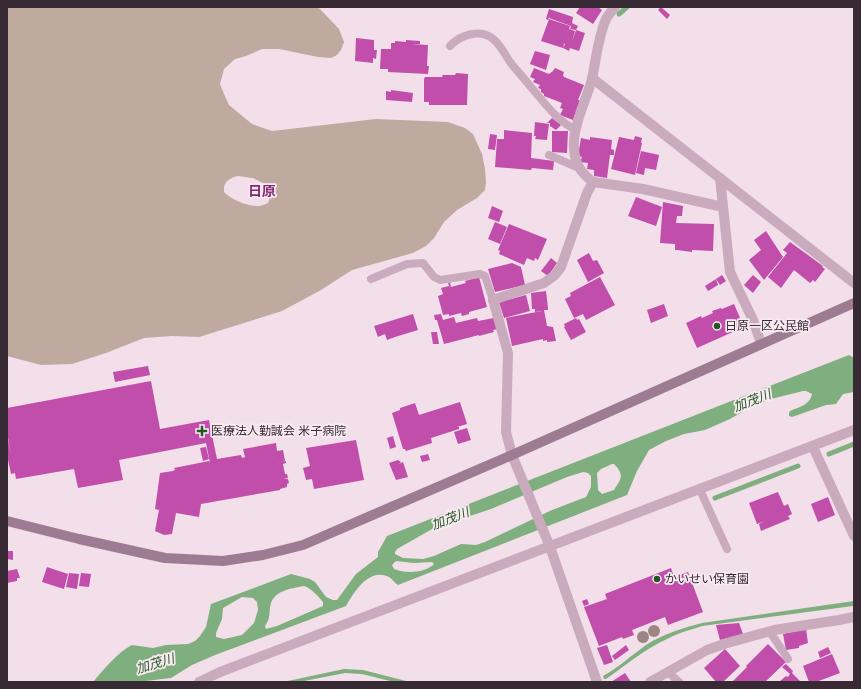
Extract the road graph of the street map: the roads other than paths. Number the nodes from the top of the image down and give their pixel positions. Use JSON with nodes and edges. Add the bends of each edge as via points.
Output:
{"nodes":[{"id":1,"x":615,"y":7,"type":"edge"},
{"id":2,"x":450,"y":46,"type":"dead end"},
{"id":3,"x":592,"y":78,"type":"junction"},
{"id":4,"x":576,"y":130,"type":"junction"},
{"id":5,"x":549,"y":155,"type":"dead end"},
{"id":6,"x":579,"y":168,"type":"junction"},
{"id":7,"x":720,"y":178,"type":"junction"},
{"id":8,"x":593,"y":182,"type":"junction"},
{"id":9,"x":723,"y":207,"type":"junction"},
{"id":10,"x":371,"y":279,"type":"dead end"},
{"id":11,"x":854,"y":283,"type":"edge"},
{"id":12,"x":493,"y":300,"type":"junction"},
{"id":13,"x":854,"y":303,"type":"edge"},
{"id":14,"x":761,"y":343,"type":"junction"},
{"id":15,"x":854,"y":430,"type":"edge"},
{"id":16,"x":813,"y":447,"type":"junction"},
{"id":17,"x":512,"y":456,"type":"junction"},
{"id":18,"x":700,"y":490,"type":"junction"},
{"id":19,"x":7,"y":521,"type":"edge"},
{"id":20,"x":854,"y":536,"type":"edge"},
{"id":21,"x":550,"y":547,"type":"junction"},
{"id":22,"x":727,"y":549,"type":"dead end"},
{"id":23,"x":854,"y":616,"type":"edge"},
{"id":24,"x":770,"y":632,"type":"junction"},
{"id":25,"x":788,"y":659,"type":"dead end"},
{"id":26,"x":668,"y":672,"type":"junction"},
{"id":27,"x":199,"y":682,"type":"edge"},
{"id":28,"x":597,"y":682,"type":"edge"},
{"id":29,"x":650,"y":682,"type":"edge"},
{"id":30,"x":679,"y":682,"type":"edge"}],
"edges":[{"from":1,"to":3,"type":"street","via":[[607,17],[602,30]]},
{"from":2,"to":4,"type":"lane","via":[[464,36],[478,34],[491,38],[500,45],[554,114]]},
{"from":3,"to":4,"type":"street"},
{"from":3,"to":7,"type":"street"},
{"from":4,"to":6,"type":"street","via":[[574,149]]},
{"from":5,"to":6,"type":"lane"},
{"from":6,"to":8,"type":"street","via":[[582,174]]},
{"from":7,"to":9,"type":"street"},
{"from":7,"to":11,"type":"street"},
{"from":8,"to":9,"type":"street","via":[[643,189]]},
{"from":8,"to":12,"type":"street","via":[[561,267],[555,275],[544,283]]},
{"from":9,"to":14,"type":"street","via":[[730,272]]},
{"from":10,"to":12,"type":"lane","via":[[407,264],[423,263],[434,277],[440,280],[480,274],[485,276]]},
{"from":12,"to":17,"type":"street","via":[[508,353],[506,432]]},
{"from":13,"to":14,"type":"street"},
{"from":14,"to":17,"type":"street"},
{"from":15,"to":16,"type":"street"},
{"from":16,"to":18,"type":"street"},
{"from":16,"to":20,"type":"street"},
{"from":17,"to":19,"type":"street","via":[[303,545],[223,561],[165,558]]},
{"from":17,"to":21,"type":"street"},
{"from":18,"to":21,"type":"street"},
{"from":18,"to":22,"type":"lane"},
{"from":21,"to":27,"type":"street"},
{"from":21,"to":28,"type":"street"},
{"from":23,"to":24,"type":"street"},
{"from":24,"to":25,"type":"lane"},
{"from":24,"to":26,"type":"street","via":[[707,650]]},
{"from":26,"to":29,"type":"street"},
{"from":26,"to":30,"type":"lane"}]}
